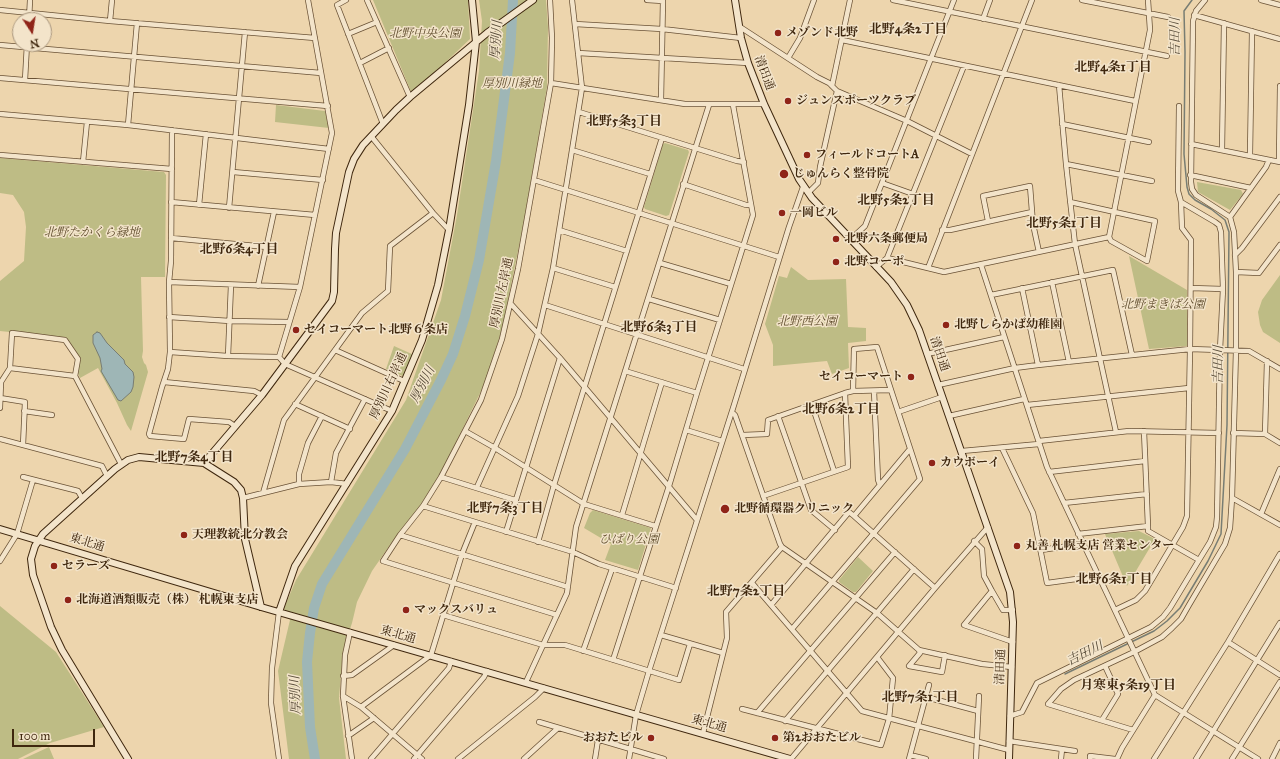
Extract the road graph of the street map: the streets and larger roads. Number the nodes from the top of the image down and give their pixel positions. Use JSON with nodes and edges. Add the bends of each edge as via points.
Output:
{"nodes":[{"id":1,"x":30,"y":0,"type":"edge"},
{"id":2,"x":112,"y":0,"type":"edge"},
{"id":3,"x":308,"y":0,"type":"edge"},
{"id":4,"x":346,"y":0,"type":"edge"},
{"id":5,"x":367,"y":0,"type":"edge"},
{"id":6,"x":472,"y":0,"type":"edge"},
{"id":7,"x":533,"y":0,"type":"edge"},
{"id":8,"x":550,"y":0,"type":"edge"},
{"id":9,"x":572,"y":0,"type":"edge"},
{"id":10,"x":647,"y":0,"type":"edge"},
{"id":11,"x":663,"y":0,"type":"edge"},
{"id":12,"x":735,"y":0,"type":"edge"},
{"id":13,"x":814,"y":0,"type":"edge"},
{"id":14,"x":850,"y":0,"type":"edge"},
{"id":15,"x":893,"y":0,"type":"edge"},
{"id":16,"x":954,"y":0,"type":"edge"},
{"id":17,"x":990,"y":0,"type":"edge"},
{"id":18,"x":1032,"y":0,"type":"edge"},
{"id":19,"x":1082,"y":0,"type":"edge"},
{"id":20,"x":1148,"y":0,"type":"edge"},
{"id":21,"x":1205,"y":0,"type":"edge"},
{"id":22,"x":1261,"y":0,"type":"edge"},
{"id":23,"x":1280,"y":5,"type":"edge"},
{"id":24,"x":0,"y":10,"type":"edge"},
{"id":25,"x":29,"y":12,"type":"joint"},
{"id":26,"x":950,"y":12,"type":"junction"},
{"id":27,"x":1149,"y":14,"type":"junction"},
{"id":28,"x":52,"y":15,"type":"edge"},
{"id":29,"x":1194,"y":15,"type":"junction"},
{"id":30,"x":1168,"y":17,"type":"dead end"},
{"id":31,"x":983,"y":19,"type":"junction"},
{"id":32,"x":110,"y":21,"type":"junction"},
{"id":33,"x":377,"y":22,"type":"junction"},
{"id":34,"x":137,"y":23,"type":"junction"},
{"id":35,"x":1224,"y":23,"type":"junction"},
{"id":36,"x":575,"y":24,"type":"junction"},
{"id":37,"x":1022,"y":26,"type":"junction"},
{"id":38,"x":740,"y":27,"type":"junction"},
{"id":39,"x":662,"y":29,"type":"junction"},
{"id":40,"x":1252,"y":31,"type":"junction"},
{"id":41,"x":246,"y":32,"type":"junction"},
{"id":42,"x":348,"y":34,"type":"junction"},
{"id":43,"x":315,"y":38,"type":"junction"},
{"id":44,"x":741,"y":38,"type":"junction"},
{"id":45,"x":1280,"y":39,"type":"edge"},
{"id":46,"x":842,"y":40,"type":"junction"},
{"id":47,"x":476,"y":42,"type":"junction"},
{"id":48,"x":0,"y":44,"type":"edge"},
{"id":49,"x":12,"y":44,"type":"edge"},
{"id":50,"x":52,"y":47,"type":"edge"},
{"id":51,"x":389,"y":48,"type":"junction"},
{"id":52,"x":27,"y":52,"type":"edge"},
{"id":53,"x":1145,"y":52,"type":"junction"},
{"id":54,"x":578,"y":53,"type":"junction"},
{"id":55,"x":134,"y":55,"type":"junction"},
{"id":56,"x":1167,"y":56,"type":"dead end"},
{"id":57,"x":662,"y":58,"type":"junction"},
{"id":58,"x":788,"y":58,"type":"junction"},
{"id":59,"x":931,"y":59,"type":"junction"},
{"id":60,"x":360,"y":62,"type":"junction"},
{"id":61,"x":748,"y":64,"type":"junction"},
{"id":62,"x":243,"y":66,"type":"junction"},
{"id":63,"x":964,"y":66,"type":"junction"},
{"id":64,"x":321,"y":73,"type":"junction"},
{"id":65,"x":1003,"y":74,"type":"junction"},
{"id":66,"x":0,"y":78,"type":"edge"},
{"id":67,"x":25,"y":80,"type":"junction"},
{"id":68,"x":550,"y":83,"type":"junction"},
{"id":69,"x":1059,"y":85,"type":"junction"},
{"id":70,"x":832,"y":86,"type":"junction"},
{"id":71,"x":1280,"y":86,"type":"edge"},
{"id":72,"x":131,"y":88,"type":"junction"},
{"id":73,"x":582,"y":88,"type":"junction"},
{"id":74,"x":837,"y":91,"type":"junction"},
{"id":75,"x":410,"y":97,"type":"junction"},
{"id":76,"x":240,"y":99,"type":"junction"},
{"id":77,"x":661,"y":100,"type":"junction"},
{"id":78,"x":1135,"y":101,"type":"junction"},
{"id":79,"x":764,"y":104,"type":"junction"},
{"id":80,"x":709,"y":105,"type":"junction"},
{"id":81,"x":734,"y":105,"type":"junction"},
{"id":82,"x":328,"y":106,"type":"junction"},
{"id":83,"x":1179,"y":106,"type":"dead end"},
{"id":84,"x":579,"y":112,"type":"junction"},
{"id":85,"x":0,"y":114,"type":"edge"},
{"id":86,"x":907,"y":121,"type":"junction"},
{"id":87,"x":87,"y":122,"type":"junction"},
{"id":88,"x":128,"y":124,"type":"junction"},
{"id":89,"x":383,"y":124,"type":"junction"},
{"id":90,"x":1062,"y":124,"type":"junction"},
{"id":91,"x":172,"y":130,"type":"junction"},
{"id":92,"x":206,"y":134,"type":"junction"},
{"id":93,"x":371,"y":136,"type":"junction"},
{"id":94,"x":937,"y":136,"type":"junction"},
{"id":95,"x":235,"y":138,"type":"junction"},
{"id":96,"x":662,"y":138,"type":"junction"},
{"id":97,"x":1128,"y":138,"type":"junction"},
{"id":98,"x":1149,"y":142,"type":"dead end"},
{"id":99,"x":1191,"y":144,"type":"junction"},
{"id":100,"x":694,"y":148,"type":"junction"},
{"id":101,"x":329,"y":149,"type":"junction"},
{"id":102,"x":572,"y":150,"type":"junction"},
{"id":103,"x":1222,"y":150,"type":"junction"},
{"id":104,"x":972,"y":154,"type":"junction"},
{"id":105,"x":0,"y":155,"type":"edge"},
{"id":106,"x":1250,"y":155,"type":"junction"},
{"id":107,"x":1269,"y":160,"type":"junction"},
{"id":108,"x":1279,"y":161,"type":"edge"},
{"id":109,"x":83,"y":162,"type":"junction"},
{"id":110,"x":744,"y":162,"type":"junction"},
{"id":111,"x":1066,"y":164,"type":"junction"},
{"id":112,"x":172,"y":169,"type":"junction"},
{"id":113,"x":233,"y":172,"type":"junction"},
{"id":114,"x":650,"y":174,"type":"junction"},
{"id":115,"x":1121,"y":174,"type":"junction"},
{"id":116,"x":1190,"y":175,"type":"junction"},
{"id":117,"x":323,"y":180,"type":"junction"},
{"id":118,"x":534,"y":180,"type":"junction"},
{"id":119,"x":1152,"y":181,"type":"dead end"},
{"id":120,"x":882,"y":183,"type":"junction"},
{"id":121,"x":683,"y":184,"type":"junction"},
{"id":122,"x":803,"y":187,"type":"junction"},
{"id":123,"x":1251,"y":188,"type":"junction"},
{"id":124,"x":566,"y":190,"type":"junction"},
{"id":125,"x":808,"y":193,"type":"junction"},
{"id":126,"x":914,"y":194,"type":"junction"},
{"id":127,"x":1280,"y":197,"type":"edge"},
{"id":128,"x":171,"y":202,"type":"junction"},
{"id":129,"x":1070,"y":202,"type":"junction"},
{"id":130,"x":1181,"y":202,"type":"junction"},
{"id":131,"x":199,"y":205,"type":"junction"},
{"id":132,"x":751,"y":205,"type":"junction"},
{"id":133,"x":230,"y":208,"type":"junction"},
{"id":134,"x":274,"y":212,"type":"junction"},
{"id":135,"x":1032,"y":212,"type":"junction"},
{"id":136,"x":1113,"y":212,"type":"junction"},
{"id":137,"x":433,"y":213,"type":"junction"},
{"id":138,"x":639,"y":213,"type":"junction"},
{"id":139,"x":315,"y":215,"type":"junction"},
{"id":140,"x":1230,"y":217,"type":"junction"},
{"id":141,"x":988,"y":221,"type":"junction"},
{"id":142,"x":672,"y":223,"type":"junction"},
{"id":143,"x":449,"y":230,"type":"junction"},
{"id":144,"x":559,"y":230,"type":"junction"},
{"id":145,"x":942,"y":230,"type":"junction"},
{"id":146,"x":1108,"y":237,"type":"junction"},
{"id":147,"x":171,"y":238,"type":"junction"},
{"id":148,"x":851,"y":239,"type":"junction"},
{"id":149,"x":1075,"y":244,"type":"junction"},
{"id":150,"x":1280,"y":245,"type":"edge"},
{"id":151,"x":743,"y":246,"type":"junction"},
{"id":152,"x":267,"y":247,"type":"junction"},
{"id":153,"x":627,"y":251,"type":"junction"},
{"id":154,"x":1039,"y":252,"type":"junction"},
{"id":155,"x":1235,"y":255,"type":"junction"},
{"id":156,"x":779,"y":257,"type":"junction"},
{"id":157,"x":887,"y":258,"type":"junction"},
{"id":158,"x":660,"y":263,"type":"junction"},
{"id":159,"x":981,"y":265,"type":"junction"},
{"id":160,"x":876,"y":267,"type":"junction"},
{"id":161,"x":553,"y":268,"type":"junction"},
{"id":162,"x":928,"y":268,"type":"junction"},
{"id":163,"x":1236,"y":272,"type":"junction"},
{"id":164,"x":1082,"y":276,"type":"junction"},
{"id":165,"x":169,"y":282,"type":"junction"},
{"id":166,"x":1052,"y":282,"type":"junction"},
{"id":167,"x":732,"y":284,"type":"junction"},
{"id":168,"x":231,"y":285,"type":"junction"},
{"id":169,"x":258,"y":286,"type":"junction"},
{"id":170,"x":300,"y":287,"type":"junction"},
{"id":171,"x":615,"y":287,"type":"junction"},
{"id":172,"x":1022,"y":288,"type":"junction"},
{"id":173,"x":1191,"y":288,"type":"junction"},
{"id":174,"x":1224,"y":289,"type":"junction"},
{"id":175,"x":991,"y":295,"type":"junction"},
{"id":176,"x":649,"y":299,"type":"junction"},
{"id":177,"x":511,"y":304,"type":"junction"},
{"id":178,"x":545,"y":305,"type":"junction"},
{"id":179,"x":170,"y":317,"type":"junction"},
{"id":180,"x":720,"y":320,"type":"junction"},
{"id":181,"x":230,"y":321,"type":"junction"},
{"id":182,"x":289,"y":322,"type":"junction"},
{"id":183,"x":604,"y":324,"type":"junction"},
{"id":184,"x":538,"y":334,"type":"junction"},
{"id":185,"x":636,"y":334,"type":"junction"},
{"id":186,"x":1004,"y":337,"type":"junction"},
{"id":187,"x":1190,"y":349,"type":"junction"},
{"id":188,"x":335,"y":350,"type":"junction"},
{"id":189,"x":1220,"y":350,"type":"junction"},
{"id":190,"x":1236,"y":350,"type":"junction"},
{"id":191,"x":170,"y":352,"type":"junction"},
{"id":192,"x":927,"y":354,"type":"junction"},
{"id":193,"x":1132,"y":355,"type":"junction"},
{"id":194,"x":228,"y":356,"type":"junction"},
{"id":195,"x":279,"y":356,"type":"junction"},
{"id":196,"x":708,"y":357,"type":"junction"},
{"id":197,"x":560,"y":358,"type":"junction"},
{"id":198,"x":1100,"y":358,"type":"junction"},
{"id":199,"x":1267,"y":361,"type":"junction"},
{"id":200,"x":1069,"y":362,"type":"junction"},
{"id":201,"x":285,"y":364,"type":"junction"},
{"id":202,"x":1038,"y":365,"type":"junction"},
{"id":203,"x":10,"y":368,"type":"junction"},
{"id":204,"x":1015,"y":368,"type":"junction"},
{"id":205,"x":744,"y":369,"type":"junction"},
{"id":206,"x":1280,"y":369,"type":"edge"},
{"id":207,"x":626,"y":371,"type":"junction"},
{"id":208,"x":75,"y":376,"type":"junction"},
{"id":209,"x":315,"y":378,"type":"junction"},
{"id":210,"x":404,"y":381,"type":"junction"},
{"id":211,"x":164,"y":382,"type":"junction"},
{"id":212,"x":662,"y":382,"type":"junction"},
{"id":213,"x":938,"y":385,"type":"junction"},
{"id":214,"x":584,"y":387,"type":"junction"},
{"id":215,"x":1189,"y":388,"type":"junction"},
{"id":216,"x":890,"y":390,"type":"junction"},
{"id":217,"x":853,"y":391,"type":"junction"},
{"id":218,"x":874,"y":391,"type":"junction"},
{"id":219,"x":697,"y":392,"type":"junction"},
{"id":220,"x":846,"y":393,"type":"junction"},
{"id":221,"x":262,"y":395,"type":"junction"},
{"id":222,"x":942,"y":397,"type":"junction"},
{"id":223,"x":1108,"y":397,"type":"junction"},
{"id":224,"x":0,"y":398,"type":"edge"},
{"id":225,"x":365,"y":399,"type":"junction"},
{"id":226,"x":1024,"y":399,"type":"junction"},
{"id":227,"x":295,"y":404,"type":"junction"},
{"id":228,"x":812,"y":404,"type":"junction"},
{"id":229,"x":1027,"y":405,"type":"junction"},
{"id":230,"x":0,"y":408,"type":"edge"},
{"id":231,"x":24,"y":411,"type":"junction"},
{"id":232,"x":392,"y":411,"type":"junction"},
{"id":233,"x":732,"y":412,"type":"junction"},
{"id":234,"x":898,"y":412,"type":"junction"},
{"id":235,"x":52,"y":415,"type":"dead end"},
{"id":236,"x":322,"y":416,"type":"junction"},
{"id":237,"x":778,"y":416,"type":"junction"},
{"id":238,"x":949,"y":416,"type":"junction"},
{"id":239,"x":611,"y":418,"type":"junction"},
{"id":240,"x":236,"y":426,"type":"junction"},
{"id":241,"x":350,"y":429,"type":"junction"},
{"id":242,"x":686,"y":430,"type":"junction"},
{"id":243,"x":465,"y":431,"type":"junction"},
{"id":244,"x":1144,"y":431,"type":"junction"},
{"id":245,"x":1116,"y":432,"type":"junction"},
{"id":246,"x":1188,"y":432,"type":"junction"},
{"id":247,"x":1218,"y":433,"type":"junction"},
{"id":248,"x":1233,"y":433,"type":"junction"},
{"id":249,"x":1266,"y":434,"type":"junction"},
{"id":250,"x":743,"y":436,"type":"junction"},
{"id":251,"x":0,"y":439,"type":"edge"},
{"id":252,"x":722,"y":441,"type":"junction"},
{"id":253,"x":1280,"y":442,"type":"edge"},
{"id":254,"x":1039,"y":443,"type":"junction"},
{"id":255,"x":23,"y":445,"type":"junction"},
{"id":256,"x":495,"y":448,"type":"junction"},
{"id":257,"x":1002,"y":448,"type":"junction"},
{"id":258,"x":910,"y":449,"type":"junction"},
{"id":259,"x":962,"y":451,"type":"junction"},
{"id":260,"x":640,"y":453,"type":"junction"},
{"id":261,"x":1145,"y":461,"type":"junction"},
{"id":262,"x":204,"y":463,"type":"junction"},
{"id":263,"x":121,"y":464,"type":"junction"},
{"id":264,"x":526,"y":468,"type":"junction"},
{"id":265,"x":1280,"y":469,"type":"edge"},
{"id":266,"x":834,"y":471,"type":"junction"},
{"id":267,"x":1049,"y":472,"type":"junction"},
{"id":268,"x":107,"y":476,"type":"junction"},
{"id":269,"x":23,"y":477,"type":"dead end"},
{"id":270,"x":441,"y":477,"type":"junction"},
{"id":271,"x":33,"y":480,"type":"junction"},
{"id":272,"x":331,"y":482,"type":"junction"},
{"id":273,"x":801,"y":482,"type":"junction"},
{"id":274,"x":299,"y":484,"type":"junction"},
{"id":275,"x":347,"y":484,"type":"junction"},
{"id":276,"x":554,"y":485,"type":"junction"},
{"id":277,"x":880,"y":485,"type":"junction"},
{"id":278,"x":669,"y":486,"type":"junction"},
{"id":279,"x":477,"y":487,"type":"junction"},
{"id":280,"x":263,"y":494,"type":"junction"},
{"id":281,"x":1147,"y":494,"type":"junction"},
{"id":282,"x":763,"y":496,"type":"junction"},
{"id":283,"x":82,"y":498,"type":"junction"},
{"id":284,"x":243,"y":498,"type":"junction"},
{"id":285,"x":1232,"y":498,"type":"junction"},
{"id":286,"x":516,"y":500,"type":"junction"},
{"id":287,"x":1064,"y":503,"type":"junction"},
{"id":288,"x":584,"y":504,"type":"junction"},
{"id":289,"x":423,"y":506,"type":"junction"},
{"id":290,"x":1261,"y":514,"type":"junction"},
{"id":291,"x":622,"y":515,"type":"junction"},
{"id":292,"x":854,"y":516,"type":"junction"},
{"id":293,"x":697,"y":520,"type":"junction"},
{"id":294,"x":475,"y":522,"type":"junction"},
{"id":295,"x":1280,"y":525,"type":"edge"},
{"id":296,"x":656,"y":526,"type":"junction"},
{"id":297,"x":988,"y":526,"type":"junction"},
{"id":298,"x":1148,"y":526,"type":"junction"},
{"id":299,"x":0,"y":529,"type":"edge"},
{"id":300,"x":835,"y":530,"type":"junction"},
{"id":301,"x":506,"y":532,"type":"junction"},
{"id":302,"x":17,"y":534,"type":"junction"},
{"id":303,"x":874,"y":534,"type":"junction"},
{"id":304,"x":1078,"y":534,"type":"junction"},
{"id":305,"x":400,"y":535,"type":"junction"},
{"id":306,"x":39,"y":540,"type":"junction"},
{"id":307,"x":974,"y":541,"type":"junction"},
{"id":308,"x":538,"y":542,"type":"junction"},
{"id":309,"x":1083,"y":544,"type":"junction"},
{"id":310,"x":1173,"y":544,"type":"junction"},
{"id":311,"x":782,"y":547,"type":"junction"},
{"id":312,"x":1041,"y":550,"type":"junction"},
{"id":313,"x":573,"y":552,"type":"junction"},
{"id":314,"x":895,"y":552,"type":"junction"},
{"id":315,"x":462,"y":554,"type":"junction"},
{"id":316,"x":1280,"y":554,"type":"edge"},
{"id":317,"x":1199,"y":560,"type":"junction"},
{"id":318,"x":0,"y":561,"type":"edge"},
{"id":319,"x":807,"y":564,"type":"junction"},
{"id":320,"x":1274,"y":566,"type":"junction"},
{"id":321,"x":612,"y":568,"type":"junction"},
{"id":322,"x":914,"y":569,"type":"junction"},
{"id":323,"x":1280,"y":569,"type":"edge"},
{"id":324,"x":1098,"y":576,"type":"junction"},
{"id":325,"x":639,"y":577,"type":"junction"},
{"id":326,"x":833,"y":582,"type":"junction"},
{"id":327,"x":453,"y":583,"type":"junction"},
{"id":328,"x":752,"y":583,"type":"junction"},
{"id":329,"x":568,"y":587,"type":"junction"},
{"id":330,"x":676,"y":588,"type":"junction"},
{"id":331,"x":935,"y":588,"type":"junction"},
{"id":332,"x":992,"y":591,"type":"junction"},
{"id":333,"x":855,"y":598,"type":"junction"},
{"id":334,"x":771,"y":605,"type":"junction"},
{"id":335,"x":261,"y":607,"type":"junction"},
{"id":336,"x":1013,"y":610,"type":"junction"},
{"id":337,"x":1115,"y":610,"type":"junction"},
{"id":338,"x":279,"y":612,"type":"junction"},
{"id":339,"x":877,"y":613,"type":"junction"},
{"id":340,"x":443,"y":615,"type":"junction"},
{"id":341,"x":557,"y":616,"type":"junction"},
{"id":342,"x":1280,"y":623,"type":"edge"},
{"id":343,"x":792,"y":629,"type":"junction"},
{"id":344,"x":899,"y":631,"type":"junction"},
{"id":345,"x":350,"y":632,"type":"junction"},
{"id":346,"x":660,"y":635,"type":"junction"},
{"id":347,"x":1128,"y":640,"type":"junction"},
{"id":348,"x":1013,"y":642,"type":"junction"},
{"id":349,"x":1228,"y":642,"type":"junction"},
{"id":350,"x":690,"y":644,"type":"junction"},
{"id":351,"x":394,"y":645,"type":"junction"},
{"id":352,"x":543,"y":645,"type":"junction"},
{"id":353,"x":919,"y":650,"type":"junction"},
{"id":354,"x":1134,"y":650,"type":"junction"},
{"id":355,"x":583,"y":651,"type":"junction"},
{"id":356,"x":810,"y":651,"type":"junction"},
{"id":357,"x":723,"y":653,"type":"junction"},
{"id":358,"x":431,"y":655,"type":"junction"},
{"id":359,"x":945,"y":655,"type":"junction"},
{"id":360,"x":877,"y":657,"type":"junction"},
{"id":361,"x":613,"y":660,"type":"junction"},
{"id":362,"x":1257,"y":660,"type":"junction"},
{"id":363,"x":451,"y":661,"type":"junction"},
{"id":364,"x":1105,"y":666,"type":"junction"},
{"id":365,"x":1012,"y":667,"type":"junction"},
{"id":366,"x":487,"y":671,"type":"junction"},
{"id":367,"x":649,"y":671,"type":"junction"},
{"id":368,"x":828,"y":672,"type":"junction"},
{"id":369,"x":1280,"y":674,"type":"edge"},
{"id":370,"x":343,"y":676,"type":"junction"},
{"id":371,"x":526,"y":682,"type":"junction"},
{"id":372,"x":1280,"y":682,"type":"edge"},
{"id":373,"x":929,"y":685,"type":"dead end"},
{"id":374,"x":544,"y":688,"type":"junction"},
{"id":375,"x":846,"y":693,"type":"junction"},
{"id":376,"x":1155,"y":695,"type":"junction"},
{"id":377,"x":343,"y":696,"type":"junction"},
{"id":378,"x":979,"y":696,"type":"dead end"},
{"id":379,"x":926,"y":697,"type":"junction"},
{"id":380,"x":361,"y":707,"type":"junction"},
{"id":381,"x":742,"y":709,"type":"dead end"},
{"id":382,"x":978,"y":711,"type":"junction"},
{"id":383,"x":1183,"y":711,"type":"junction"},
{"id":384,"x":757,"y":713,"type":"junction"},
{"id":385,"x":636,"y":715,"type":"junction"},
{"id":386,"x":1010,"y":716,"type":"junction"},
{"id":387,"x":374,"y":718,"type":"junction"},
{"id":388,"x":889,"y":719,"type":"junction"},
{"id":389,"x":1102,"y":720,"type":"junction"},
{"id":390,"x":785,"y":721,"type":"junction"},
{"id":391,"x":540,"y":722,"type":"dead end"},
{"id":392,"x":918,"y":726,"type":"junction"},
{"id":393,"x":558,"y":728,"type":"junction"},
{"id":394,"x":816,"y":728,"type":"junction"},
{"id":395,"x":1133,"y":730,"type":"junction"},
{"id":396,"x":1214,"y":731,"type":"junction"},
{"id":397,"x":703,"y":733,"type":"junction"},
{"id":398,"x":392,"y":734,"type":"junction"},
{"id":399,"x":348,"y":736,"type":"junction"},
{"id":400,"x":598,"y":740,"type":"junction"},
{"id":401,"x":1009,"y":740,"type":"junction"},
{"id":402,"x":976,"y":742,"type":"junction"},
{"id":403,"x":1280,"y":743,"type":"edge"},
{"id":404,"x":1239,"y":747,"type":"junction"},
{"id":405,"x":630,"y":748,"type":"junction"},
{"id":406,"x":1062,"y":749,"type":"junction"},
{"id":407,"x":1009,"y":750,"type":"junction"},
{"id":408,"x":1075,"y":752,"type":"dead end"},
{"id":409,"x":416,"y":757,"type":"edge"},
{"id":410,"x":909,"y":757,"type":"edge"},
{"id":411,"x":128,"y":759,"type":"edge"},
{"id":412,"x":279,"y":759,"type":"edge"},
{"id":413,"x":352,"y":759,"type":"edge"},
{"id":414,"x":371,"y":759,"type":"edge"},
{"id":415,"x":422,"y":759,"type":"edge"},
{"id":416,"x":458,"y":759,"type":"edge"},
{"id":417,"x":524,"y":759,"type":"edge"},
{"id":418,"x":595,"y":759,"type":"edge"},
{"id":419,"x":629,"y":759,"type":"edge"},
{"id":420,"x":664,"y":759,"type":"edge"},
{"id":421,"x":790,"y":759,"type":"edge"},
{"id":422,"x":926,"y":759,"type":"edge"},
{"id":423,"x":976,"y":759,"type":"edge"},
{"id":424,"x":1009,"y":759,"type":"edge"},
{"id":425,"x":1061,"y":759,"type":"edge"},
{"id":426,"x":1090,"y":759,"type":"edge"},
{"id":427,"x":1116,"y":759,"type":"edge"},
{"id":428,"x":1154,"y":759,"type":"edge"},
{"id":429,"x":1196,"y":759,"type":"edge"},
{"id":430,"x":1232,"y":759,"type":"edge"},
{"id":431,"x":1258,"y":759,"type":"edge"},
{"id":432,"x":1272,"y":759,"type":"edge"}],
"edges":[{"from":1,"to":25,"type":"street"},
{"from":2,"to":32,"type":"street"},
{"from":3,"to":43,"type":"street"},
{"from":4,"to":42,"type":"street","via":[[337,5]]},
{"from":5,"to":33,"type":"street"},
{"from":6,"to":47,"type":"street","name":"厚別川右岸通"},
{"from":7,"to":47,"type":"street"},
{"from":8,"to":68,"type":"street","name":"厚別川左岸通"},
{"from":9,"to":36,"type":"street"},
{"from":10,"to":11,"type":"street"},
{"from":11,"to":39,"type":"street"},
{"from":12,"to":38,"type":"street","name":"清田通"},
{"from":13,"to":58,"type":"street","via":[[800,38]]},
{"from":14,"to":46,"type":"street"},
{"from":15,"to":26,"type":"street"},
{"from":16,"to":26,"type":"street"},
{"from":17,"to":31,"type":"street"},
{"from":18,"to":37,"type":"street"},
{"from":19,"to":27,"type":"street"},
{"from":20,"to":27,"type":"street"},
{"from":21,"to":29,"type":"street"},
{"from":22,"to":23,"type":"street"},
{"from":24,"to":25,"type":"street"},
{"from":26,"to":31,"type":"street"},
{"from":26,"to":59,"type":"street"},
{"from":27,"to":30,"type":"street"},
{"from":27,"to":53,"type":"street","via":[[1150,30]]},
{"from":28,"to":32,"type":"street"},
{"from":29,"to":35,"type":"street"},
{"from":29,"to":99,"type":"street"},
{"from":31,"to":37,"type":"street"},
{"from":32,"to":34,"type":"street"},
{"from":33,"to":42,"type":"street"},
{"from":33,"to":51,"type":"street"},
{"from":34,"to":41,"type":"street"},
{"from":34,"to":55,"type":"street"},
{"from":35,"to":40,"type":"street"},
{"from":35,"to":103,"type":"street"},
{"from":36,"to":39,"type":"street"},
{"from":36,"to":54,"type":"street"},
{"from":37,"to":53,"type":"street"},
{"from":37,"to":65,"type":"street"},
{"from":38,"to":44,"type":"street","name":"清田通"},
{"from":38,"to":58,"type":"street"},
{"from":39,"to":44,"type":"street"},
{"from":39,"to":57,"type":"street"},
{"from":40,"to":45,"type":"street"},
{"from":40,"to":106,"type":"street"},
{"from":41,"to":43,"type":"street"},
{"from":41,"to":62,"type":"street"},
{"from":42,"to":60,"type":"street"},
{"from":43,"to":64,"type":"street"},
{"from":44,"to":61,"type":"street","name":"清田通"},
{"from":46,"to":59,"type":"street"},
{"from":46,"to":70,"type":"street"},
{"from":47,"to":75,"type":"street"},
{"from":47,"to":143,"type":"street","name":"厚別川右岸通"},
{"from":48,"to":49,"type":"street"},
{"from":50,"to":55,"type":"street"},
{"from":51,"to":60,"type":"street"},
{"from":51,"to":75,"type":"street"},
{"from":52,"to":67,"type":"street"},
{"from":53,"to":56,"type":"street"},
{"from":53,"to":78,"type":"street"},
{"from":54,"to":57,"type":"street"},
{"from":54,"to":73,"type":"street"},
{"from":55,"to":62,"type":"street"},
{"from":55,"to":72,"type":"street"},
{"from":57,"to":61,"type":"street"},
{"from":57,"to":77,"type":"street"},
{"from":58,"to":70,"type":"street"},
{"from":59,"to":63,"type":"street"},
{"from":59,"to":86,"type":"street"},
{"from":60,"to":89,"type":"street"},
{"from":61,"to":79,"type":"street","name":"清田通"},
{"from":62,"to":64,"type":"street"},
{"from":62,"to":76,"type":"street"},
{"from":63,"to":65,"type":"street"},
{"from":63,"to":94,"type":"street"},
{"from":64,"to":82,"type":"street"},
{"from":65,"to":69,"type":"street"},
{"from":65,"to":104,"type":"street"},
{"from":66,"to":67,"type":"street"},
{"from":67,"to":72,"type":"street"},
{"from":68,"to":73,"type":"street"},
{"from":68,"to":118,"type":"street","name":"厚別川左岸通"},
{"from":69,"to":78,"type":"street"},
{"from":69,"to":90,"type":"street"},
{"from":70,"to":74,"type":"street"},
{"from":71,"to":108,"type":"street"},
{"from":72,"to":76,"type":"street"},
{"from":72,"to":88,"type":"street"},
{"from":73,"to":77,"type":"street"},
{"from":73,"to":84,"type":"street"},
{"from":74,"to":86,"type":"street"},
{"from":74,"to":125,"type":"street","via":[[818,183]]},
{"from":75,"to":89,"type":"street"},
{"from":76,"to":82,"type":"street"},
{"from":76,"to":95,"type":"street"},
{"from":77,"to":80,"type":"street"},
{"from":78,"to":97,"type":"street"},
{"from":79,"to":81,"type":"street"},
{"from":79,"to":122,"type":"street","name":"清田通"},
{"from":80,"to":81,"type":"street"},
{"from":80,"to":100,"type":"street"},
{"from":81,"to":110,"type":"street"},
{"from":82,"to":101,"type":"street","via":[[332,133]]},
{"from":83,"to":130,"type":"street","via":[[1178,191]]},
{"from":84,"to":96,"type":"street"},
{"from":84,"to":102,"type":"street"},
{"from":85,"to":87,"type":"street"},
{"from":86,"to":94,"type":"street"},
{"from":86,"to":120,"type":"street"},
{"from":87,"to":88,"type":"street"},
{"from":87,"to":109,"type":"street"},
{"from":88,"to":91,"type":"street"},
{"from":89,"to":93,"type":"street"},
{"from":90,"to":97,"type":"street"},
{"from":90,"to":111,"type":"street"},
{"from":91,"to":92,"type":"street"},
{"from":91,"to":112,"type":"street"},
{"from":92,"to":95,"type":"street"},
{"from":92,"to":131,"type":"street"},
{"from":93,"to":137,"type":"street"},
{"from":93,"to":201,"type":"street","via":[[354,159],[349,172],[336,233],[332,301]]},
{"from":94,"to":104,"type":"street"},
{"from":94,"to":126,"type":"street"},
{"from":95,"to":101,"type":"street"},
{"from":95,"to":113,"type":"street"},
{"from":96,"to":100,"type":"street"},
{"from":96,"to":114,"type":"street"},
{"from":97,"to":98,"type":"street"},
{"from":97,"to":115,"type":"street"},
{"from":99,"to":103,"type":"street"},
{"from":99,"to":116,"type":"street"},
{"from":100,"to":110,"type":"street"},
{"from":100,"to":121,"type":"street"},
{"from":101,"to":117,"type":"street"},
{"from":102,"to":114,"type":"street"},
{"from":102,"to":124,"type":"street"},
{"from":103,"to":106,"type":"street"},
{"from":104,"to":145,"type":"street"},
{"from":105,"to":109,"type":"street"},
{"from":106,"to":107,"type":"street"},
{"from":107,"to":108,"type":"street"},
{"from":107,"to":123,"type":"street"},
{"from":109,"to":112,"type":"street"},
{"from":110,"to":132,"type":"street"},
{"from":111,"to":115,"type":"street"},
{"from":111,"to":129,"type":"street"},
{"from":112,"to":128,"type":"street"},
{"from":113,"to":117,"type":"street"},
{"from":113,"to":133,"type":"street"},
{"from":114,"to":138,"type":"street"},
{"from":115,"to":119,"type":"street"},
{"from":115,"to":136,"type":"street"},
{"from":116,"to":123,"type":"street"},
{"from":116,"to":140,"type":"street","via":[[1192,189],[1196,195]]},
{"from":117,"to":139,"type":"street"},
{"from":118,"to":124,"type":"street"},
{"from":118,"to":177,"type":"street","name":"厚別川左岸通"},
{"from":120,"to":126,"type":"street"},
{"from":120,"to":148,"type":"street","via":[[865,226]]},
{"from":121,"to":132,"type":"street"},
{"from":121,"to":142,"type":"street"},
{"from":122,"to":125,"type":"street","name":"清田通"},
{"from":122,"to":156,"type":"street"},
{"from":123,"to":140,"type":"street"},
{"from":124,"to":138,"type":"street"},
{"from":124,"to":144,"type":"street"},
{"from":125,"to":148,"type":"street","name":"清田通"},
{"from":126,"to":157,"type":"street"},
{"from":127,"to":155,"type":"street"},
{"from":128,"to":131,"type":"street"},
{"from":128,"to":147,"type":"street"},
{"from":129,"to":136,"type":"street"},
{"from":129,"to":149,"type":"street"},
{"from":130,"to":173,"type":"street","via":[[1182,228],[1191,240]]},
{"from":130,"to":174,"type":"street","via":[[1219,225]]},
{"from":131,"to":133,"type":"street"},
{"from":132,"to":151,"type":"street","via":[[753,216]]},
{"from":133,"to":134,"type":"street"},
{"from":134,"to":139,"type":"street"},
{"from":134,"to":152,"type":"street"},
{"from":135,"to":141,"type":"street"},
{"from":135,"to":141,"type":"street","via":[[1030,186],[983,196]]},
{"from":135,"to":154,"type":"street"},
{"from":136,"to":146,"type":"street"},
{"from":136,"to":146,"type":"street","via":[[1156,221],[1147,261]]},
{"from":137,"to":143,"type":"street"},
{"from":137,"to":188,"type":"street","via":[[390,246],[388,291],[362,313]]},
{"from":138,"to":142,"type":"street"},
{"from":138,"to":153,"type":"street"},
{"from":139,"to":170,"type":"street"},
{"from":140,"to":155,"type":"street","via":[[1234,232]]},
{"from":141,"to":145,"type":"street"},
{"from":142,"to":151,"type":"street"},
{"from":142,"to":158,"type":"street"},
{"from":143,"to":210,"type":"street","name":"厚別川右岸通","via":[[438,285],[422,340]]},
{"from":144,"to":153,"type":"street"},
{"from":144,"to":161,"type":"street"},
{"from":145,"to":162,"type":"street"},
{"from":146,"to":149,"type":"street"},
{"from":147,"to":152,"type":"street"},
{"from":147,"to":165,"type":"street"},
{"from":148,"to":160,"type":"street","name":"清田通"},
{"from":149,"to":154,"type":"street"},
{"from":149,"to":164,"type":"street"},
{"from":150,"to":163,"type":"street","via":[[1259,273]]},
{"from":151,"to":156,"type":"street"},
{"from":151,"to":167,"type":"street"},
{"from":152,"to":169,"type":"street"},
{"from":153,"to":171,"type":"street"},
{"from":154,"to":159,"type":"street"},
{"from":155,"to":163,"type":"street"},
{"from":156,"to":205,"type":"street"},
{"from":157,"to":160,"type":"street"},
{"from":157,"to":162,"type":"street"},
{"from":158,"to":167,"type":"street"},
{"from":158,"to":176,"type":"street"},
{"from":159,"to":162,"type":"street","via":[[944,272]]},
{"from":159,"to":175,"type":"street"},
{"from":160,"to":192,"type":"street","name":"清田通","via":[[891,282],[907,305]]},
{"from":161,"to":171,"type":"street"},
{"from":161,"to":178,"type":"street"},
{"from":163,"to":190,"type":"street"},
{"from":164,"to":166,"type":"street"},
{"from":164,"to":193,"type":"street","via":[[1113,270]]},
{"from":164,"to":198,"type":"street"},
{"from":165,"to":168,"type":"street"},
{"from":165,"to":179,"type":"street"},
{"from":166,"to":172,"type":"street"},
{"from":166,"to":200,"type":"street"},
{"from":167,"to":180,"type":"street"},
{"from":168,"to":169,"type":"street"},
{"from":168,"to":181,"type":"street"},
{"from":169,"to":170,"type":"street"},
{"from":170,"to":182,"type":"street"},
{"from":171,"to":183,"type":"street"},
{"from":172,"to":175,"type":"street"},
{"from":172,"to":202,"type":"street"},
{"from":173,"to":174,"type":"street"},
{"from":173,"to":187,"type":"street"},
{"from":174,"to":189,"type":"street"},
{"from":175,"to":186,"type":"street"},
{"from":176,"to":180,"type":"street"},
{"from":176,"to":185,"type":"street"},
{"from":177,"to":184,"type":"street"},
{"from":177,"to":243,"type":"street","name":"厚別川左岸通","via":[[494,366]]},
{"from":178,"to":183,"type":"street"},
{"from":178,"to":184,"type":"street"},
{"from":179,"to":181,"type":"street"},
{"from":179,"to":191,"type":"street"},
{"from":180,"to":196,"type":"street"},
{"from":181,"to":182,"type":"street"},
{"from":181,"to":194,"type":"street"},
{"from":182,"to":195,"type":"street"},
{"from":183,"to":185,"type":"street"},
{"from":183,"to":214,"type":"street"},
{"from":184,"to":197,"type":"street"},
{"from":184,"to":256,"type":"street","via":[[518,396]]},
{"from":185,"to":196,"type":"street"},
{"from":185,"to":207,"type":"street"},
{"from":186,"to":192,"type":"street"},
{"from":186,"to":204,"type":"street"},
{"from":187,"to":189,"type":"street"},
{"from":187,"to":193,"type":"street"},
{"from":187,"to":215,"type":"street"},
{"from":188,"to":209,"type":"street"},
{"from":188,"to":210,"type":"street"},
{"from":189,"to":190,"type":"street"},
{"from":189,"to":247,"type":"street"},
{"from":190,"to":199,"type":"street","via":[[1249,351]]},
{"from":190,"to":248,"type":"street"},
{"from":191,"to":194,"type":"street"},
{"from":191,"to":211,"type":"street"},
{"from":192,"to":213,"type":"street","name":"清田通"},
{"from":193,"to":198,"type":"street"},
{"from":194,"to":195,"type":"street"},
{"from":195,"to":201,"type":"street"},
{"from":196,"to":205,"type":"street"},
{"from":196,"to":219,"type":"street"},
{"from":197,"to":214,"type":"street"},
{"from":197,"to":264,"type":"street"},
{"from":198,"to":200,"type":"street"},
{"from":198,"to":223,"type":"street"},
{"from":199,"to":206,"type":"street"},
{"from":199,"to":249,"type":"street"},
{"from":200,"to":202,"type":"street"},
{"from":201,"to":209,"type":"street"},
{"from":201,"to":221,"type":"street"},
{"from":202,"to":204,"type":"street"},
{"from":203,"to":208,"type":"street"},
{"from":203,"to":208,"type":"street","via":[[12,333],[65,340],[78,359]]},
{"from":203,"to":224,"type":"street","via":[[1,382]]},
{"from":204,"to":213,"type":"street"},
{"from":204,"to":226,"type":"street"},
{"from":205,"to":233,"type":"street"},
{"from":207,"to":212,"type":"street"},
{"from":207,"to":239,"type":"street"},
{"from":208,"to":263,"type":"street"},
{"from":209,"to":225,"type":"street"},
{"from":209,"to":227,"type":"street"},
{"from":210,"to":232,"type":"street","name":"厚別川右岸通"},
{"from":211,"to":221,"type":"street","via":[[254,391]]},
{"from":211,"to":240,"type":"street","via":[[150,436],[184,440],[188,419],[229,422]]},
{"from":212,"to":219,"type":"street"},
{"from":212,"to":260,"type":"street"},
{"from":213,"to":222,"type":"street","name":"清田通"},
{"from":214,"to":239,"type":"street"},
{"from":214,"to":276,"type":"street"},
{"from":215,"to":223,"type":"street"},
{"from":215,"to":246,"type":"street"},
{"from":216,"to":217,"type":"street","via":[[877,347],[854,349]]},
{"from":216,"to":218,"type":"street"},
{"from":216,"to":234,"type":"street"},
{"from":217,"to":218,"type":"street"},
{"from":217,"to":220,"type":"street"},
{"from":218,"to":277,"type":"street"},
{"from":219,"to":242,"type":"street"},
{"from":220,"to":228,"type":"street"},
{"from":220,"to":266,"type":"street","via":[[848,466]]},
{"from":221,"to":240,"type":"street"},
{"from":222,"to":234,"type":"street"},
{"from":222,"to":238,"type":"street","name":"清田通"},
{"from":223,"to":229,"type":"street"},
{"from":223,"to":245,"type":"street"},
{"from":224,"to":230,"type":"street"},
{"from":224,"to":231,"type":"street","via":[[25,402]]},
{"from":225,"to":232,"type":"street"},
{"from":225,"to":241,"type":"street"},
{"from":226,"to":229,"type":"street"},
{"from":226,"to":238,"type":"street"},
{"from":227,"to":236,"type":"street"},
{"from":227,"to":280,"type":"street","via":[[284,420]]},
{"from":228,"to":237,"type":"street"},
{"from":228,"to":266,"type":"street"},
{"from":229,"to":254,"type":"street"},
{"from":231,"to":235,"type":"street"},
{"from":231,"to":255,"type":"street"},
{"from":232,"to":275,"type":"street","name":"厚別川右岸通"},
{"from":233,"to":250,"type":"street"},
{"from":233,"to":252,"type":"street"},
{"from":234,"to":258,"type":"street"},
{"from":236,"to":241,"type":"street"},
{"from":236,"to":274,"type":"street","via":[[308,443],[299,474]]},
{"from":237,"to":250,"type":"street","via":[[768,420],[767,434]]},
{"from":237,"to":273,"type":"street"},
{"from":238,"to":259,"type":"street","name":"清田通"},
{"from":239,"to":260,"type":"street"},
{"from":239,"to":288,"type":"street"},
{"from":240,"to":262,"type":"street"},
{"from":241,"to":272,"type":"street","via":[[336,453]]},
{"from":242,"to":252,"type":"street"},
{"from":242,"to":278,"type":"street"},
{"from":243,"to":256,"type":"street"},
{"from":243,"to":270,"type":"street","name":"厚別川左岸通"},
{"from":244,"to":245,"type":"street"},
{"from":244,"to":246,"type":"street"},
{"from":244,"to":261,"type":"street"},
{"from":245,"to":254,"type":"street"},
{"from":246,"to":247,"type":"street"},
{"from":246,"to":310,"type":"street","via":[[1187,516]]},
{"from":247,"to":317,"type":"street","via":[[1217,518],[1213,535]]},
{"from":248,"to":249,"type":"street"},
{"from":248,"to":285,"type":"street"},
{"from":249,"to":253,"type":"street"},
{"from":250,"to":282,"type":"street"},
{"from":251,"to":255,"type":"street"},
{"from":252,"to":293,"type":"street"},
{"from":254,"to":257,"type":"street"},
{"from":254,"to":267,"type":"street"},
{"from":255,"to":268,"type":"street","via":[[102,466]]},
{"from":256,"to":264,"type":"street"},
{"from":256,"to":279,"type":"street"},
{"from":257,"to":259,"type":"street"},
{"from":257,"to":312,"type":"street","via":[[1033,513]]},
{"from":258,"to":277,"type":"street"},
{"from":258,"to":303,"type":"street","via":[[920,479]]},
{"from":259,"to":297,"type":"street","name":"清田通"},
{"from":260,"to":278,"type":"street"},
{"from":260,"to":291,"type":"street"},
{"from":261,"to":267,"type":"street"},
{"from":261,"to":281,"type":"street"},
{"from":262,"to":263,"type":"street","via":[[139,457]]},
{"from":262,"to":284,"type":"street","via":[[234,482],[241,490]]},
{"from":263,"to":268,"type":"street"},
{"from":264,"to":276,"type":"street"},
{"from":264,"to":286,"type":"street"},
{"from":265,"to":290,"type":"street"},
{"from":266,"to":273,"type":"street"},
{"from":267,"to":287,"type":"street"},
{"from":268,"to":283,"type":"street"},
{"from":269,"to":271,"type":"street"},
{"from":270,"to":279,"type":"street"},
{"from":270,"to":289,"type":"street","name":"厚別川左岸通"},
{"from":271,"to":283,"type":"street","via":[[78,491]]},
{"from":271,"to":302,"type":"street"},
{"from":272,"to":274,"type":"street"},
{"from":272,"to":275,"type":"street"},
{"from":273,"to":282,"type":"street"},
{"from":273,"to":300,"type":"street","via":[[811,510]]},
{"from":274,"to":280,"type":"street"},
{"from":275,"to":338,"type":"street","name":"厚別川右岸通","via":[[295,566]]},
{"from":276,"to":288,"type":"street"},
{"from":276,"to":308,"type":"street"},
{"from":277,"to":292,"type":"street"},
{"from":278,"to":293,"type":"street"},
{"from":278,"to":296,"type":"street"},
{"from":279,"to":286,"type":"street"},
{"from":280,"to":284,"type":"street"},
{"from":281,"to":287,"type":"street"},
{"from":281,"to":298,"type":"street"},
{"from":282,"to":311,"type":"street"},
{"from":283,"to":306,"type":"street"},
{"from":284,"to":335,"type":"street","via":[[245,539]]},
{"from":285,"to":290,"type":"street"},
{"from":285,"to":354,"type":"street","via":[[1230,528],[1225,544],[1181,619],[1162,637]]},
{"from":286,"to":301,"type":"street"},
{"from":287,"to":304,"type":"street"},
{"from":288,"to":291,"type":"street"},
{"from":288,"to":313,"type":"street","via":[[576,527]]},
{"from":289,"to":294,"type":"street"},
{"from":289,"to":305,"type":"street","name":"厚別川左岸通"},
{"from":290,"to":295,"type":"street"},
{"from":291,"to":296,"type":"street"},
{"from":292,"to":300,"type":"street","via":[[849,512]]},
{"from":292,"to":303,"type":"street"},
{"from":293,"to":330,"type":"street"},
{"from":294,"to":301,"type":"street"},
{"from":294,"to":315,"type":"street"},
{"from":296,"to":325,"type":"street"},
{"from":297,"to":307,"type":"street"},
{"from":297,"to":336,"type":"street","name":"清田通","via":[[1008,582]]},
{"from":298,"to":304,"type":"street"},
{"from":298,"to":310,"type":"street","via":[[1148,531]]},
{"from":299,"to":302,"type":"street","name":"東北通"},
{"from":300,"to":319,"type":"street"},
{"from":301,"to":308,"type":"street"},
{"from":302,"to":306,"type":"street","name":"東北通"},
{"from":302,"to":318,"type":"street"},
{"from":303,"to":314,"type":"street"},
{"from":303,"to":326,"type":"street"},
{"from":304,"to":309,"type":"street"},
{"from":305,"to":315,"type":"street"},
{"from":305,"to":327,"type":"street","name":"厚別川左岸通","via":[[383,561]]},
{"from":306,"to":335,"type":"street","name":"東北通"},
{"from":306,"to":411,"type":"street","via":[[31,559],[32,575],[51,627],[62,650]]},
{"from":307,"to":331,"type":"street"},
{"from":307,"to":332,"type":"street","via":[[982,549],[984,576]]},
{"from":308,"to":313,"type":"street"},
{"from":309,"to":312,"type":"street"},
{"from":309,"to":324,"type":"street"},
{"from":310,"to":317,"type":"street"},
{"from":310,"to":337,"type":"street","via":[[1141,596]]},
{"from":311,"to":319,"type":"street"},
{"from":311,"to":328,"type":"street"},
{"from":312,"to":324,"type":"street","via":[[1047,583]]},
{"from":313,"to":321,"type":"street"},
{"from":313,"to":329,"type":"street"},
{"from":314,"to":322,"type":"street"},
{"from":314,"to":333,"type":"street"},
{"from":315,"to":327,"type":"street"},
{"from":315,"to":329,"type":"street"},
{"from":316,"to":320,"type":"street"},
{"from":317,"to":347,"type":"street","via":[[1163,617]]},
{"from":319,"to":326,"type":"street"},
{"from":319,"to":334,"type":"street"},
{"from":320,"to":323,"type":"street"},
{"from":320,"to":349,"type":"street"},
{"from":321,"to":325,"type":"street"},
{"from":321,"to":355,"type":"street"},
{"from":322,"to":331,"type":"street"},
{"from":322,"to":339,"type":"street"},
{"from":324,"to":337,"type":"street"},
{"from":325,"to":330,"type":"street"},
{"from":325,"to":361,"type":"street"},
{"from":326,"to":333,"type":"street"},
{"from":326,"to":343,"type":"street"},
{"from":327,"to":340,"type":"street"},
{"from":327,"to":341,"type":"street"},
{"from":328,"to":334,"type":"street"},
{"from":328,"to":357,"type":"street","via":[[726,612],[727,638]]},
{"from":329,"to":341,"type":"street"},
{"from":330,"to":346,"type":"street"},
{"from":331,"to":344,"type":"street"},
{"from":332,"to":336,"type":"street","via":[[1003,610]]},
{"from":332,"to":348,"type":"street","via":[[964,625]]},
{"from":333,"to":339,"type":"street"},
{"from":333,"to":356,"type":"street"},
{"from":334,"to":343,"type":"street"},
{"from":335,"to":338,"type":"street","name":"東北通"},
{"from":336,"to":348,"type":"street","name":"清田通"},
{"from":337,"to":347,"type":"street"},
{"from":338,"to":345,"type":"street","name":"東北通"},
{"from":338,"to":412,"type":"street","name":"厚別川右岸通","via":[[271,696]]},
{"from":339,"to":344,"type":"street"},
{"from":339,"to":368,"type":"street"},
{"from":340,"to":352,"type":"street"},
{"from":340,"to":358,"type":"street"},
{"from":341,"to":352,"type":"street"},
{"from":342,"to":362,"type":"street"},
{"from":343,"to":356,"type":"street"},
{"from":344,"to":353,"type":"street"},
{"from":344,"to":360,"type":"street"},
{"from":345,"to":351,"type":"street","name":"東北通"},
{"from":345,"to":370,"type":"street"},
{"from":346,"to":350,"type":"street"},
{"from":346,"to":367,"type":"street"},
{"from":347,"to":354,"type":"street"},
{"from":347,"to":386,"type":"street","via":[[1037,682],[1022,712]]},
{"from":348,"to":365,"type":"street","name":"清田通"},
{"from":349,"to":362,"type":"street"},
{"from":349,"to":383,"type":"street"},
{"from":350,"to":357,"type":"street"},
{"from":350,"to":367,"type":"street","via":[[679,680]]},
{"from":351,"to":358,"type":"street","name":"東北通"},
{"from":351,"to":370,"type":"street","via":[[352,675]]},
{"from":352,"to":355,"type":"street","via":[[565,645]]},
{"from":352,"to":371,"type":"street"},
{"from":353,"to":359,"type":"street"},
{"from":353,"to":359,"type":"street","via":[[920,653],[910,666],[942,672]]},
{"from":354,"to":364,"type":"street"},
{"from":354,"to":376,"type":"street"},
{"from":355,"to":361,"type":"street"},
{"from":356,"to":368,"type":"street"},
{"from":356,"to":384,"type":"street"},
{"from":357,"to":397,"type":"street"},
{"from":358,"to":363,"type":"street","name":"東北通"},
{"from":358,"to":380,"type":"street"},
{"from":359,"to":365,"type":"street","via":[[982,664]]},
{"from":360,"to":375,"type":"street"},
{"from":360,"to":388,"type":"street","via":[[893,678]]},
{"from":361,"to":367,"type":"street"},
{"from":362,"to":369,"type":"street"},
{"from":362,"to":396,"type":"street"},
{"from":363,"to":366,"type":"street","name":"東北通"},
{"from":363,"to":398,"type":"street","via":[[448,668]]},
{"from":364,"to":389,"type":"street","via":[[1118,694]]},
{"from":364,"to":389,"type":"street","via":[[1065,686],[1048,704]]},
{"from":365,"to":386,"type":"street","name":"清田通"},
{"from":366,"to":371,"type":"street","name":"東北通"},
{"from":366,"to":409,"type":"street"},
{"from":367,"to":385,"type":"street"},
{"from":368,"to":375,"type":"street"},
{"from":368,"to":390,"type":"street"},
{"from":370,"to":377,"type":"street"},
{"from":371,"to":374,"type":"street","name":"東北通"},
{"from":372,"to":404,"type":"street"},
{"from":373,"to":379,"type":"street"},
{"from":374,"to":385,"type":"street","name":"東北通"},
{"from":374,"to":416,"type":"street"},
{"from":375,"to":388,"type":"street","via":[[862,711]]},
{"from":375,"to":394,"type":"street"},
{"from":376,"to":383,"type":"street"},
{"from":376,"to":395,"type":"street"},
{"from":377,"to":380,"type":"street"},
{"from":377,"to":399,"type":"street"},
{"from":378,"to":382,"type":"street"},
{"from":379,"to":382,"type":"street"},
{"from":379,"to":392,"type":"street"},
{"from":380,"to":387,"type":"street"},
{"from":381,"to":384,"type":"street"},
{"from":382,"to":402,"type":"street"},
{"from":383,"to":396,"type":"street"},
{"from":383,"to":428,"type":"street"},
{"from":384,"to":390,"type":"street"},
{"from":385,"to":397,"type":"street","name":"東北通"},
{"from":385,"to":405,"type":"street"},
{"from":386,"to":401,"type":"street","name":"清田通"},
{"from":387,"to":398,"type":"street"},
{"from":387,"to":399,"type":"street"},
{"from":388,"to":392,"type":"street"},
{"from":388,"to":394,"type":"street","via":[[881,745]]},
{"from":389,"to":395,"type":"street"},
{"from":390,"to":394,"type":"street"},
{"from":391,"to":393,"type":"street"},
{"from":392,"to":402,"type":"street"},
{"from":392,"to":410,"type":"street"},
{"from":393,"to":400,"type":"street"},
{"from":393,"to":417,"type":"street"},
{"from":394,"to":421,"type":"street"},
{"from":395,"to":427,"type":"street"},
{"from":396,"to":404,"type":"street"},
{"from":396,"to":429,"type":"street"},
{"from":397,"to":421,"type":"street","name":"東北通"},
{"from":398,"to":409,"type":"street"},
{"from":398,"to":414,"type":"street"},
{"from":399,"to":413,"type":"street"},
{"from":400,"to":405,"type":"street"},
{"from":400,"to":418,"type":"street"},
{"from":401,"to":406,"type":"street"},
{"from":401,"to":407,"type":"street","name":"清田通"},
{"from":402,"to":407,"type":"street"},
{"from":402,"to":423,"type":"street"},
{"from":403,"to":432,"type":"street"},
{"from":404,"to":430,"type":"street"},
{"from":404,"to":431,"type":"street"},
{"from":405,"to":419,"type":"street"},
{"from":405,"to":420,"type":"street"},
{"from":406,"to":408,"type":"street"},
{"from":406,"to":425,"type":"street"},
{"from":407,"to":424,"type":"street","name":"清田通"},
{"from":409,"to":415,"type":"street"},
{"from":410,"to":422,"type":"street"},
{"from":426,"to":427,"type":"street","via":[[1090,756]]}]}
